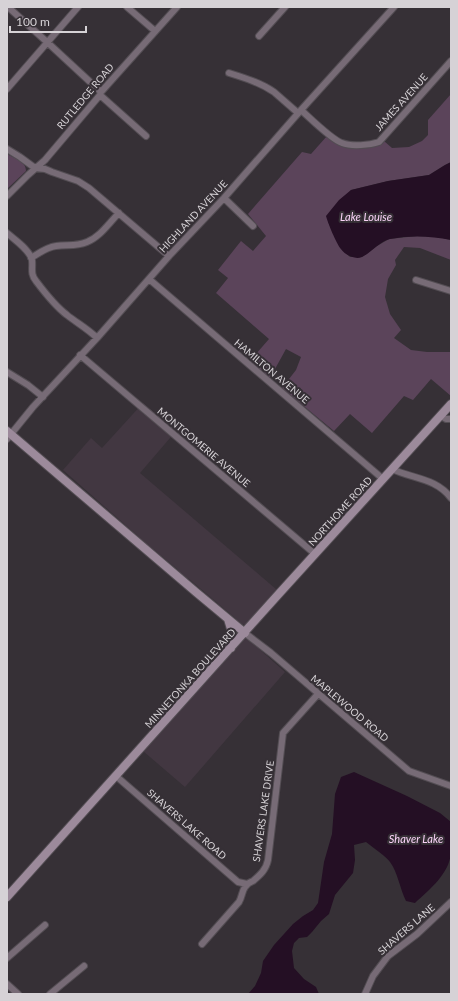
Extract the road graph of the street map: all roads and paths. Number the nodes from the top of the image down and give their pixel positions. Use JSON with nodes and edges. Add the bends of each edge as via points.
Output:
{"nodes":[{"id":1,"x":8,"y":7,"type":"edge"},
{"id":2,"x":78,"y":7,"type":"edge"},
{"id":3,"x":127,"y":7,"type":"edge"},
{"id":4,"x":177,"y":7,"type":"edge"},
{"id":5,"x":285,"y":7,"type":"edge"},
{"id":6,"x":394,"y":7,"type":"edge"},
{"id":7,"x":155,"y":31,"type":"junction"},
{"id":8,"x":259,"y":36,"type":"dead end"},
{"id":9,"x":47,"y":42,"type":"junction"},
{"id":10,"x":451,"y":61,"type":"edge"},
{"id":11,"x":229,"y":73,"type":"dead end"},
{"id":12,"x":7,"y":89,"type":"edge"},
{"id":13,"x":100,"y":94,"type":"junction"},
{"id":14,"x":300,"y":112,"type":"junction"},
{"id":15,"x":146,"y":136,"type":"dead end"},
{"id":16,"x":7,"y":149,"type":"edge"},
{"id":17,"x":35,"y":168,"type":"junction"},
{"id":18,"x":7,"y":196,"type":"edge"},
{"id":19,"x":224,"y":198,"type":"junction"},
{"id":20,"x":118,"y":213,"type":"junction"},
{"id":21,"x":254,"y":226,"type":"dead end"},
{"id":22,"x":7,"y":233,"type":"edge"},
{"id":23,"x":169,"y":256,"type":"junction"},
{"id":24,"x":31,"y":258,"type":"junction"},
{"id":25,"x":149,"y":279,"type":"junction"},
{"id":26,"x":416,"y":280,"type":"dead end"},
{"id":27,"x":451,"y":291,"type":"edge"},
{"id":28,"x":97,"y":338,"type":"junction"},
{"id":29,"x":80,"y":355,"type":"junction"},
{"id":30,"x":7,"y":372,"type":"edge"},
{"id":31,"x":43,"y":397,"type":"junction"},
{"id":32,"x":451,"y":404,"type":"edge"},
{"id":33,"x":441,"y":416,"type":"junction"},
{"id":34,"x":451,"y":419,"type":"edge"},
{"id":35,"x":8,"y":434,"type":"edge"},
{"id":36,"x":392,"y":469,"type":"junction"},
{"id":37,"x":383,"y":479,"type":"junction"},
{"id":38,"x":451,"y":498,"type":"edge"},
{"id":39,"x":314,"y":554,"type":"junction"},
{"id":40,"x":228,"y":619,"type":"junction"},
{"id":41,"x":245,"y":633,"type":"junction"},
{"id":42,"x":231,"y":648,"type":"junction"},
{"id":43,"x":318,"y":694,"type":"junction"},
{"id":44,"x":116,"y":776,"type":"junction"},
{"id":45,"x":451,"y":786,"type":"edge"},
{"id":46,"x":247,"y":884,"type":"junction"},
{"id":47,"x":9,"y":892,"type":"edge"},
{"id":48,"x":451,"y":902,"type":"edge"},
{"id":49,"x":45,"y":925,"type":"dead end"},
{"id":50,"x":202,"y":944,"type":"dead end"},
{"id":51,"x":7,"y":958,"type":"edge"},
{"id":52,"x":84,"y":966,"type":"dead end"},
{"id":53,"x":7,"y":984,"type":"edge"},
{"id":54,"x":15,"y":993,"type":"edge"},
{"id":55,"x":50,"y":994,"type":"edge"},
{"id":56,"x":364,"y":994,"type":"edge"}],
"edges":[{"from":1,"to":9,"type":"street"},
{"from":2,"to":9,"type":"street"},
{"from":3,"to":7,"type":"street"},
{"from":4,"to":7,"type":"street","name":"RUTLEDGE ROAD"},
{"from":5,"to":8,"type":"street"},
{"from":6,"to":14,"type":"street","name":"HIGHLAND AVENUE"},
{"from":7,"to":13,"type":"street","name":"RUTLEDGE ROAD"},
{"from":9,"to":12,"type":"street"},
{"from":9,"to":13,"type":"street"},
{"from":10,"to":14,"type":"street","name":"JAMES AVENUE","via":[[379,142],[350,145],[341,143]]},
{"from":11,"to":14,"type":"street","name":"JAMES AVENUE","via":[[262,85]]},
{"from":13,"to":15,"type":"street"},
{"from":13,"to":17,"type":"street","name":"RUTLEDGE ROAD","via":[[45,160]]},
{"from":14,"to":19,"type":"street","name":"HIGHLAND AVENUE"},
{"from":16,"to":17,"type":"street"},
{"from":17,"to":18,"type":"street","name":"RUTLEDGE ROAD"},
{"from":17,"to":20,"type":"street","via":[[78,181]]},
{"from":19,"to":21,"type":"street"},
{"from":19,"to":23,"type":"street","name":"HIGHLAND AVENUE"},
{"from":20,"to":23,"type":"street"},
{"from":20,"to":24,"type":"street","via":[[96,238],[77,245],[49,248]]},
{"from":22,"to":24,"type":"street","via":[[30,254]]},
{"from":23,"to":25,"type":"street","name":"HIGHLAND AVENUE"},
{"from":24,"to":28,"type":"street","via":[[32,276],[58,308]]},
{"from":25,"to":28,"type":"street","name":"HIGHLAND AVENUE"},
{"from":25,"to":37,"type":"street","name":"HAMILTON AVENUE"},
{"from":26,"to":27,"type":"street"},
{"from":28,"to":29,"type":"street","name":"HIGHLAND AVENUE"},
{"from":29,"to":31,"type":"street","name":"HIGHLAND AVENUE"},
{"from":29,"to":39,"type":"street","name":"MONTGOMERIE AVENUE"},
{"from":30,"to":31,"type":"street"},
{"from":31,"to":35,"type":"street","name":"HIGHLAND AVENUE"},
{"from":32,"to":33,"type":"street","name":"NORTHOME ROAD"},
{"from":33,"to":34,"type":"street"},
{"from":33,"to":36,"type":"street","name":"NORTHOME ROAD"},
{"from":35,"to":40,"type":"street","name":"MINNETONKA BOULEVARD"},
{"from":36,"to":37,"type":"street","name":"NORTHOME ROAD"},
{"from":36,"to":38,"type":"street","via":[[430,481]]},
{"from":37,"to":39,"type":"street","name":"NORTHOME ROAD"},
{"from":39,"to":41,"type":"street","name":"NORTHOME ROAD"},
{"from":40,"to":41,"type":"street","name":"MINNETONKA BOULEVARD"},
{"from":40,"to":42,"type":"street","via":[[232,632]]},
{"from":41,"to":42,"type":"street","name":"MINNETONKA BOULEVARD"},
{"from":41,"to":43,"type":"street","name":"MAPLEWOOD ROAD"},
{"from":42,"to":44,"type":"street","name":"MINNETONKA BOULEVARD"},
{"from":43,"to":45,"type":"street","name":"MAPLEWOOD ROAD","via":[[408,771]]},
{"from":43,"to":46,"type":"street","name":"SHAVERS LAKE DRIVE","via":[[283,733],[268,860],[262,873]]},
{"from":44,"to":46,"type":"street","name":"SHAVERS LAKE ROAD","via":[[238,882]]},
{"from":44,"to":47,"type":"street","name":"MINNETONKA BOULEVARD"},
{"from":46,"to":50,"type":"street","name":"SHAVERS LAKE DRIVE","via":[[242,898]]},
{"from":48,"to":56,"type":"street","name":"SHAVERS LANE","via":[[388,956],[373,976]]},
{"from":49,"to":51,"type":"street"},
{"from":52,"to":55,"type":"street"},
{"from":53,"to":54,"type":"street"}]}
